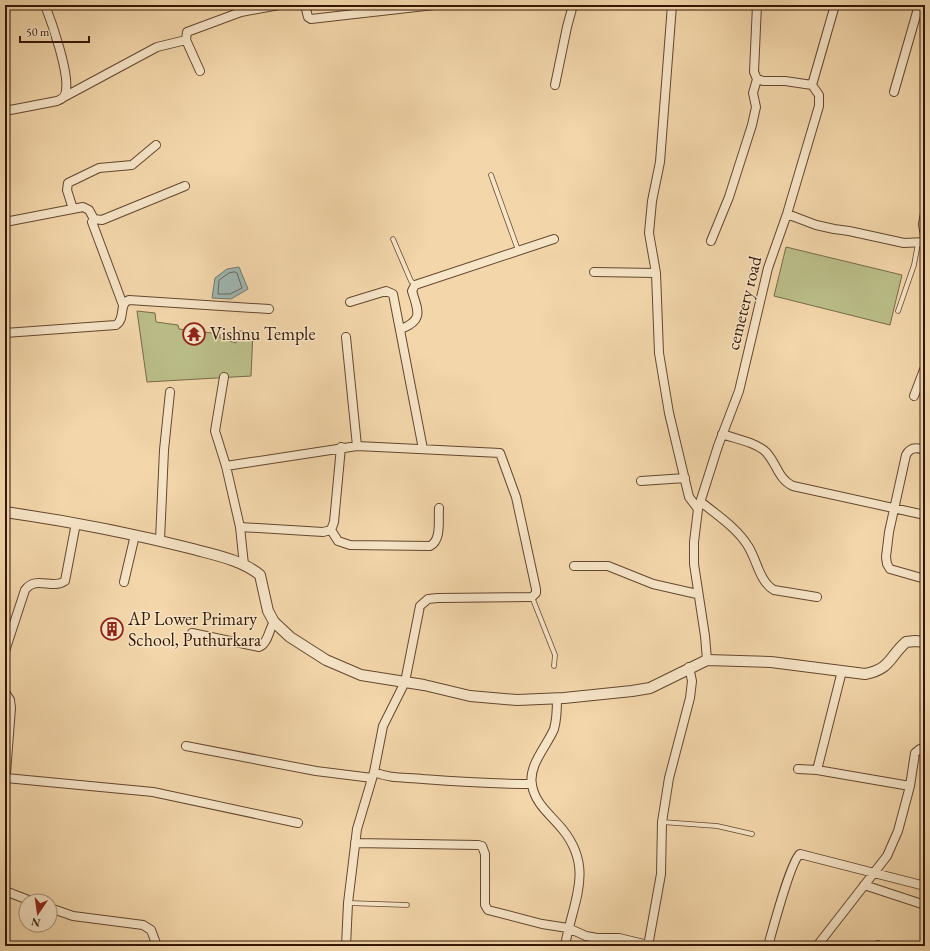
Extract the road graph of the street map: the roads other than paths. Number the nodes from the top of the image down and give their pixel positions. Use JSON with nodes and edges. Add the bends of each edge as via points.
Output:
{"nodes":[{"id":1,"x":45,"y":5,"type":"edge"},
{"id":2,"x":279,"y":5,"type":"edge"},
{"id":3,"x":305,"y":5,"type":"edge"},
{"id":4,"x":434,"y":5,"type":"edge"},
{"id":5,"x":573,"y":5,"type":"edge"},
{"id":6,"x":672,"y":5,"type":"edge"},
{"id":7,"x":757,"y":5,"type":"edge"},
{"id":8,"x":835,"y":5,"type":"edge"},
{"id":9,"x":919,"y":5,"type":"edge"},
{"id":10,"x":186,"y":40,"type":"junction"},
{"id":11,"x":200,"y":71,"type":"dead end"},
{"id":12,"x":757,"y":78,"type":"junction"},
{"id":13,"x":555,"y":85,"type":"dead end"},
{"id":14,"x":812,"y":85,"type":"junction"},
{"id":15,"x":894,"y":92,"type":"dead end"},
{"id":16,"x":64,"y":97,"type":"junction"},
{"id":17,"x":5,"y":111,"type":"edge"},
{"id":18,"x":156,"y":145,"type":"dead end"},
{"id":19,"x":491,"y":175,"type":"dead end"},
{"id":20,"x":185,"y":186,"type":"dead end"},
{"id":21,"x":73,"y":209,"type":"junction"},
{"id":22,"x":925,"y":213,"type":"edge"},
{"id":23,"x":787,"y":214,"type":"junction"},
{"id":24,"x":5,"y":222,"type":"edge"},
{"id":25,"x":92,"y":222,"type":"dead end"},
{"id":26,"x":925,"y":236,"type":"edge"},
{"id":27,"x":393,"y":239,"type":"dead end"},
{"id":28,"x":554,"y":239,"type":"dead end"},
{"id":29,"x":711,"y":242,"type":"dead end"},
{"id":30,"x":922,"y":242,"type":"edge"},
{"id":31,"x":518,"y":250,"type":"junction"},
{"id":32,"x":594,"y":272,"type":"dead end"},
{"id":33,"x":656,"y":273,"type":"junction"},
{"id":34,"x":416,"y":285,"type":"junction"},
{"id":35,"x":350,"y":302,"type":"dead end"},
{"id":36,"x":123,"y":305,"type":"junction"},
{"id":37,"x":269,"y":309,"type":"dead end"},
{"id":38,"x":898,"y":311,"type":"dead end"},
{"id":39,"x":400,"y":329,"type":"junction"},
{"id":40,"x":5,"y":334,"type":"edge"},
{"id":41,"x":346,"y":337,"type":"dead end"},
{"id":42,"x":925,"y":367,"type":"edge"},
{"id":43,"x":224,"y":377,"type":"dead end"},
{"id":44,"x":170,"y":392,"type":"dead end"},
{"id":45,"x":914,"y":396,"type":"dead end"},
{"id":46,"x":722,"y":434,"type":"junction"},
{"id":47,"x":357,"y":446,"type":"junction"},
{"id":48,"x":341,"y":447,"type":"junction"},
{"id":49,"x":423,"y":448,"type":"junction"},
{"id":50,"x":925,"y":450,"type":"edge"},
{"id":51,"x":226,"y":466,"type":"junction"},
{"id":52,"x":685,"y":478,"type":"junction"},
{"id":53,"x":641,"y":481,"type":"dead end"},
{"id":54,"x":699,"y":506,"type":"junction"},
{"id":55,"x":894,"y":507,"type":"junction"},
{"id":56,"x":439,"y":508,"type":"dead end"},
{"id":57,"x":5,"y":512,"type":"edge"},
{"id":58,"x":925,"y":515,"type":"edge"},
{"id":59,"x":76,"y":523,"type":"junction"},
{"id":60,"x":240,"y":527,"type":"junction"},
{"id":61,"x":331,"y":530,"type":"junction"},
{"id":62,"x":135,"y":535,"type":"junction"},
{"id":63,"x":160,"y":540,"type":"junction"},
{"id":64,"x":244,"y":565,"type":"junction"},
{"id":65,"x":574,"y":566,"type":"dead end"},
{"id":66,"x":925,"y":579,"type":"edge"},
{"id":67,"x":124,"y":582,"type":"dead end"},
{"id":68,"x":698,"y":594,"type":"junction"},
{"id":69,"x":532,"y":597,"type":"junction"},
{"id":70,"x":817,"y":597,"type":"dead end"},
{"id":71,"x":274,"y":622,"type":"junction"},
{"id":72,"x":192,"y":633,"type":"dead end"},
{"id":73,"x":925,"y":642,"type":"edge"},
{"id":74,"x":5,"y":651,"type":"edge"},
{"id":75,"x":707,"y":660,"type":"junction"},
{"id":76,"x":554,"y":666,"type":"dead end"},
{"id":77,"x":689,"y":667,"type":"junction"},
{"id":78,"x":842,"y":671,"type":"junction"},
{"id":79,"x":405,"y":682,"type":"junction"},
{"id":80,"x":5,"y":692,"type":"edge"},
{"id":81,"x":557,"y":698,"type":"junction"},
{"id":82,"x":186,"y":746,"type":"dead end"},
{"id":83,"x":925,"y":750,"type":"edge"},
{"id":84,"x":798,"y":769,"type":"dead end"},
{"id":85,"x":817,"y":770,"type":"junction"},
{"id":86,"x":373,"y":775,"type":"junction"},
{"id":87,"x":6,"y":782,"type":"edge"},
{"id":88,"x":532,"y":784,"type":"junction"},
{"id":89,"x":910,"y":786,"type":"junction"},
{"id":90,"x":662,"y":822,"type":"junction"},
{"id":91,"x":298,"y":823,"type":"dead end"},
{"id":92,"x":752,"y":834,"type":"dead end"},
{"id":93,"x":355,"y":843,"type":"junction"},
{"id":94,"x":874,"y":872,"type":"junction"},
{"id":95,"x":864,"y":885,"type":"junction"},
{"id":96,"x":925,"y":886,"type":"edge"},
{"id":97,"x":5,"y":891,"type":"edge"},
{"id":98,"x":18,"y":896,"type":"edge"},
{"id":99,"x":348,"y":903,"type":"junction"},
{"id":100,"x":407,"y":905,"type":"dead end"},
{"id":101,"x":925,"y":905,"type":"edge"},
{"id":102,"x":58,"y":911,"type":"edge"},
{"id":103,"x":568,"y":928,"type":"junction"},
{"id":104,"x":157,"y":946,"type":"edge"},
{"id":105,"x":346,"y":946,"type":"edge"},
{"id":106,"x":565,"y":946,"type":"edge"},
{"id":107,"x":648,"y":946,"type":"edge"},
{"id":108,"x":768,"y":946,"type":"edge"},
{"id":109,"x":817,"y":946,"type":"edge"}],
"edges":[{"from":1,"to":16,"type":"street","via":[[59,48],[66,85]]},
{"from":2,"to":10,"type":"street","via":[[241,12],[192,29],[187,32]]},
{"from":3,"to":4,"type":"street","via":[[311,19]]},
{"from":5,"to":13,"type":"street"},
{"from":6,"to":33,"type":"street","via":[[660,162],[649,232]]},
{"from":7,"to":12,"type":"street","via":[[754,72]]},
{"from":8,"to":14,"type":"street"},
{"from":9,"to":15,"type":"street"},
{"from":10,"to":11,"type":"street"},
{"from":10,"to":16,"type":"street","via":[[157,47]]},
{"from":12,"to":14,"type":"street","via":[[762,81]]},
{"from":12,"to":29,"type":"street","via":[[753,93],[756,107],[752,125],[729,197]]},
{"from":14,"to":23,"type":"street","name":"cemetery road","via":[[819,95],[819,106]]},
{"from":16,"to":17,"type":"street","via":[[57,101]]},
{"from":18,"to":21,"type":"street","via":[[132,165],[99,168],[68,183],[67,190]]},
{"from":19,"to":31,"type":"lane"},
{"from":20,"to":21,"type":"street","via":[[102,220],[94,219],[86,208]]},
{"from":21,"to":24,"type":"street"},
{"from":22,"to":26,"type":"street"},
{"from":23,"to":30,"type":"street","via":[[834,229],[904,243]]},
{"from":23,"to":46,"type":"street","name":"cemetery road","via":[[768,268],[739,391]]},
{"from":25,"to":36,"type":"street"},
{"from":27,"to":34,"type":"lane","via":[[410,281]]},
{"from":28,"to":31,"type":"street"},
{"from":30,"to":38,"type":"lane"},
{"from":31,"to":34,"type":"street"},
{"from":32,"to":33,"type":"street"},
{"from":33,"to":52,"type":"street","via":[[659,353],[669,413]]},
{"from":34,"to":39,"type":"street","via":[[412,291],[417,319]]},
{"from":35,"to":39,"type":"street","via":[[390,291],[395,299]]},
{"from":36,"to":37,"type":"street","via":[[129,300]]},
{"from":36,"to":40,"type":"street","via":[[122,318],[116,325]]},
{"from":39,"to":49,"type":"street"},
{"from":41,"to":47,"type":"street"},
{"from":42,"to":45,"type":"street"},
{"from":43,"to":51,"type":"street","via":[[215,431]]},
{"from":44,"to":63,"type":"street","via":[[164,450]]},
{"from":46,"to":54,"type":"street","name":"cemetery road"},
{"from":46,"to":55,"type":"street","via":[[764,450],[782,480],[793,486]]},
{"from":47,"to":48,"type":"street"},
{"from":47,"to":49,"type":"street"},
{"from":48,"to":51,"type":"street"},
{"from":48,"to":61,"type":"street","via":[[334,522]]},
{"from":49,"to":69,"type":"street","via":[[500,453],[520,509],[536,589]]},
{"from":50,"to":55,"type":"street","via":[[913,448],[908,451]]},
{"from":51,"to":60,"type":"street"},
{"from":52,"to":53,"type":"street"},
{"from":52,"to":54,"type":"street","via":[[689,497]]},
{"from":54,"to":68,"type":"street","name":"cemetery road","via":[[694,542]]},
{"from":54,"to":70,"type":"street","via":[[741,537],[769,587]]},
{"from":55,"to":58,"type":"street"},
{"from":55,"to":66,"type":"street","via":[[887,564],[890,569]]},
{"from":56,"to":61,"type":"street","via":[[437,538],[435,544],[430,546],[350,545],[338,541]]},
{"from":57,"to":59,"type":"street"},
{"from":59,"to":62,"type":"street"},
{"from":59,"to":74,"type":"street","via":[[65,581],[61,584],[39,582],[28,585]]},
{"from":60,"to":61,"type":"street","via":[[323,532]]},
{"from":60,"to":64,"type":"street"},
{"from":62,"to":63,"type":"street"},
{"from":62,"to":67,"type":"street"},
{"from":63,"to":64,"type":"street"},
{"from":64,"to":71,"type":"street","via":[[260,575],[266,603]]},
{"from":65,"to":68,"type":"street","via":[[608,566],[653,584]]},
{"from":68,"to":75,"type":"street","name":"cemetery road"},
{"from":69,"to":76,"type":"lane","via":[[555,655]]},
{"from":69,"to":79,"type":"street","via":[[438,598],[423,602],[417,615]]},
{"from":71,"to":72,"type":"street","via":[[266,642],[259,648]]},
{"from":71,"to":79,"type":"street","via":[[290,637],[326,660],[361,675]]},
{"from":73,"to":78,"type":"street","via":[[906,642],[886,666],[877,672],[866,674]]},
{"from":75,"to":77,"type":"street"},
{"from":75,"to":78,"type":"street","via":[[771,662]]},
{"from":77,"to":81,"type":"street","via":[[650,688]]},
{"from":77,"to":90,"type":"street","via":[[692,681],[690,698],[669,778]]},
{"from":78,"to":85,"type":"street"},
{"from":79,"to":81,"type":"street","via":[[496,699]]},
{"from":79,"to":86,"type":"street","via":[[382,726]]},
{"from":80,"to":87,"type":"street","via":[[11,708]]},
{"from":81,"to":88,"type":"street","via":[[554,728],[532,772]]},
{"from":82,"to":86,"type":"street","via":[[316,771]]},
{"from":83,"to":89,"type":"street","via":[[920,749],[915,753]]},
{"from":84,"to":85,"type":"street"},
{"from":85,"to":89,"type":"street"},
{"from":86,"to":88,"type":"street","via":[[462,783]]},
{"from":86,"to":93,"type":"street"},
{"from":87,"to":91,"type":"street","via":[[153,792]]},
{"from":88,"to":103,"type":"street","via":[[541,805],[572,843],[578,862],[579,895]]},
{"from":89,"to":94,"type":"street","via":[[898,831],[887,856]]},
{"from":90,"to":92,"type":"lane","via":[[717,826]]},
{"from":90,"to":107,"type":"street","via":[[661,874]]},
{"from":93,"to":99,"type":"street"},
{"from":93,"to":103,"type":"street","via":[[478,845],[484,849],[486,861],[488,910]]},
{"from":94,"to":95,"type":"street"},
{"from":94,"to":96,"type":"street"},
{"from":94,"to":108,"type":"street","via":[[812,856],[797,856]]},
{"from":95,"to":101,"type":"street"},
{"from":95,"to":109,"type":"street"},
{"from":97,"to":98,"type":"street"},
{"from":99,"to":100,"type":"lane"},
{"from":99,"to":105,"type":"street"},
{"from":102,"to":104,"type":"street","via":[[73,916],[143,925],[151,930]]},
{"from":103,"to":106,"type":"street"},
{"from":103,"to":107,"type":"street","via":[[586,936],[619,938]]}]}
